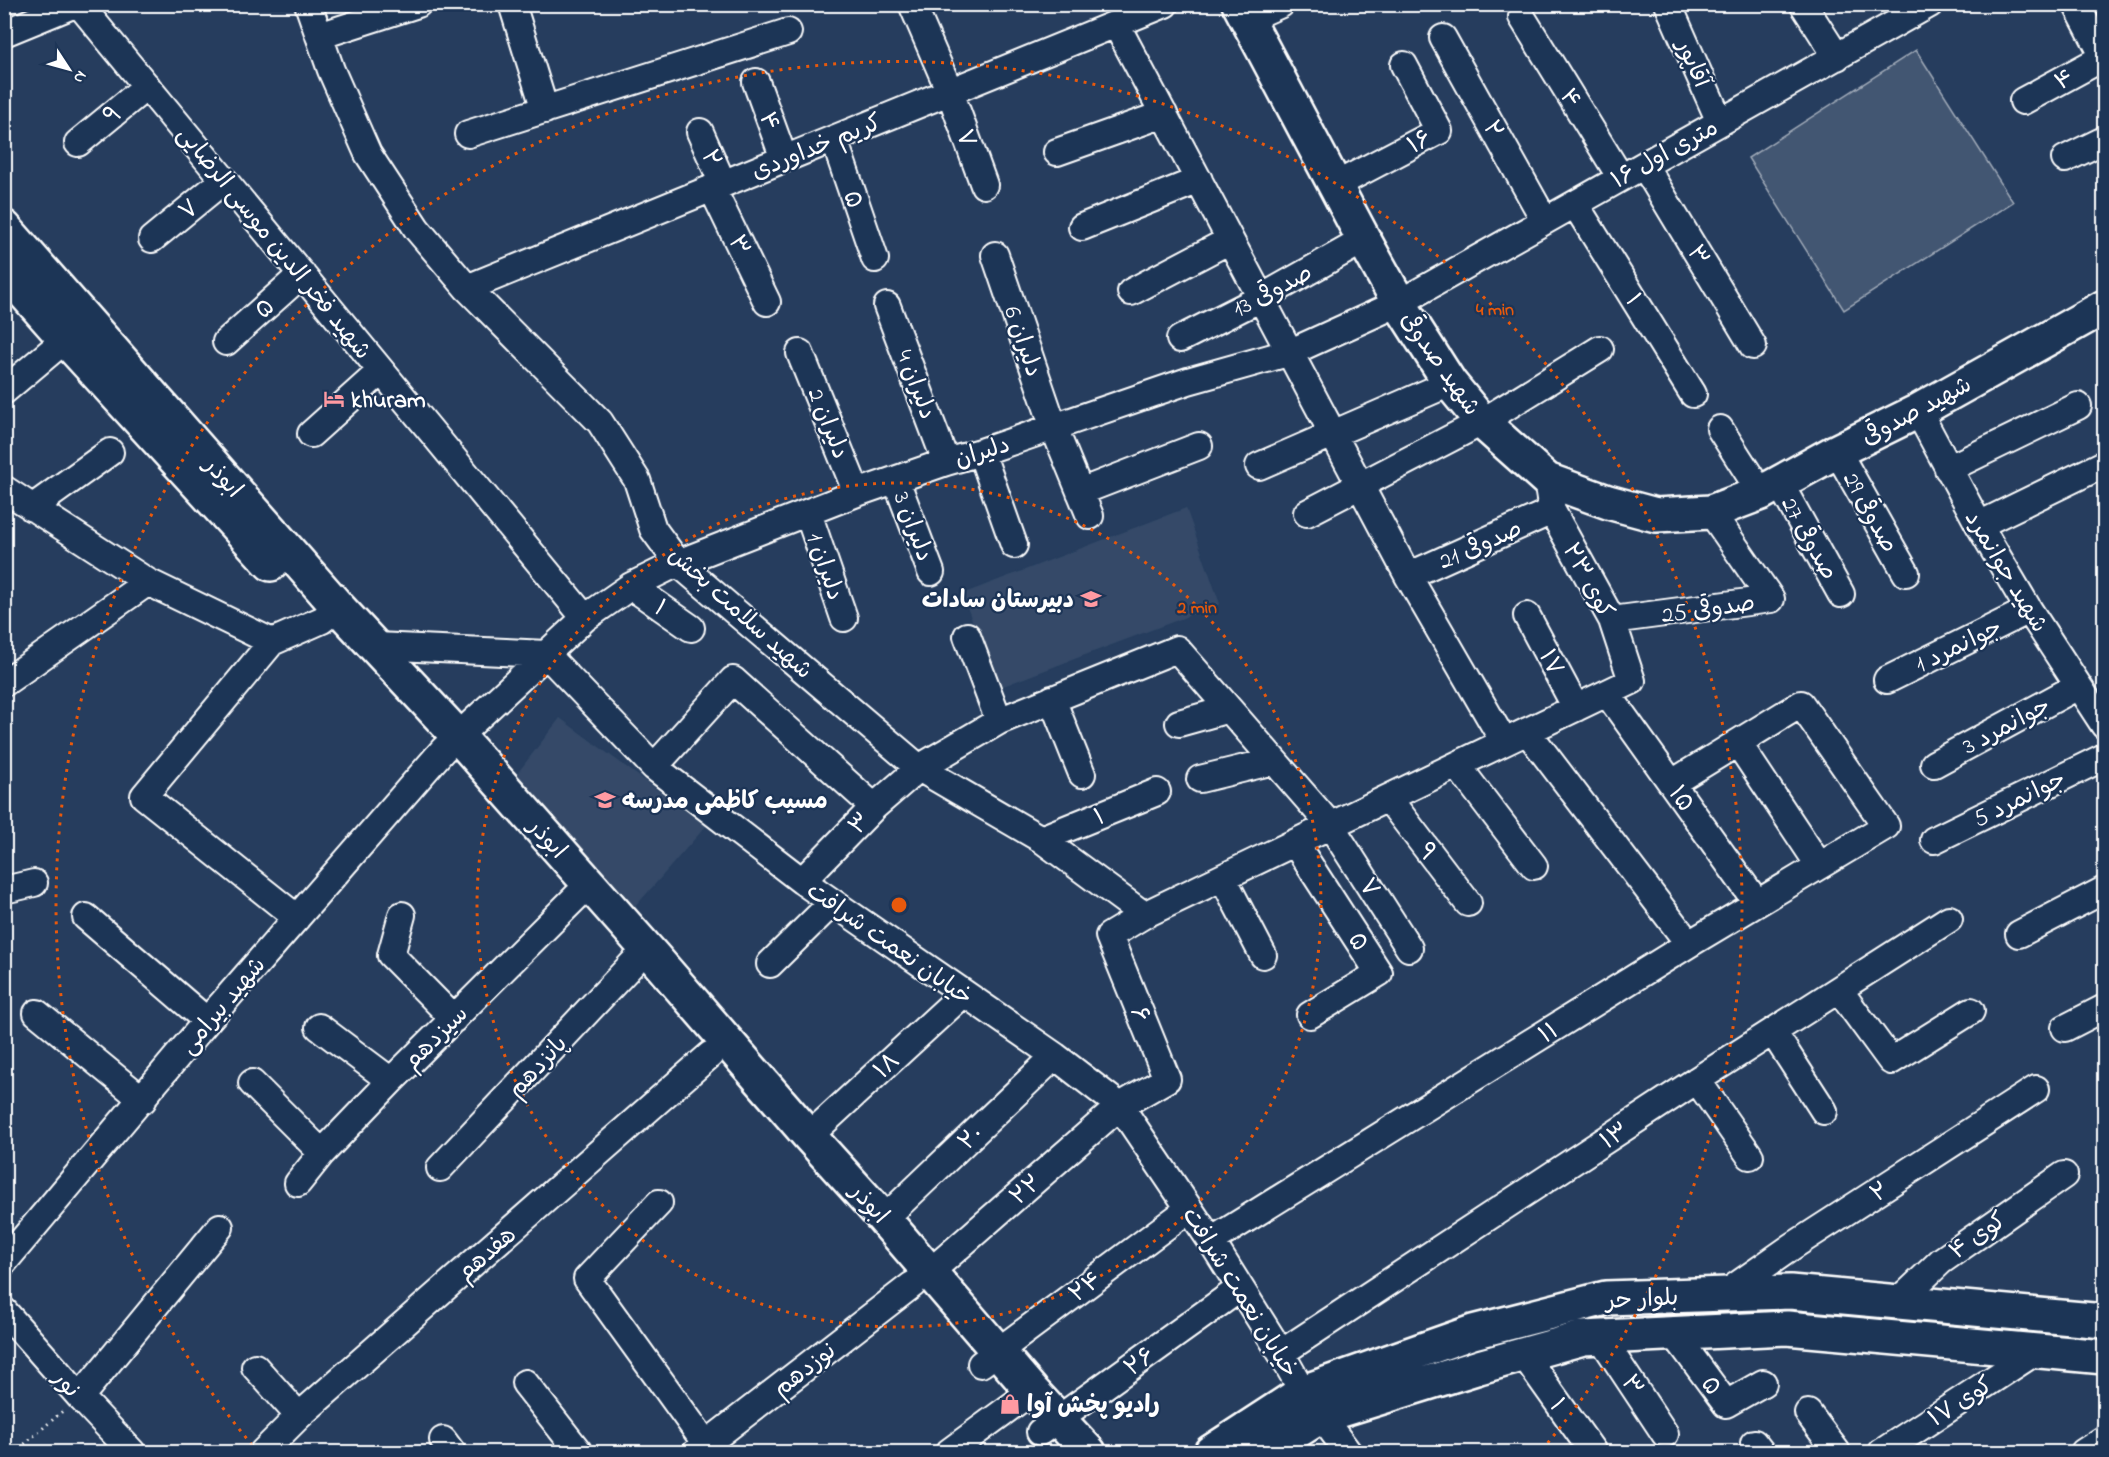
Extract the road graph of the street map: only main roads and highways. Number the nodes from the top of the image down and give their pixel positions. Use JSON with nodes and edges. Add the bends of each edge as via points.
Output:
{"nodes":[{"id":1,"x":1243,"y":12,"type":"edge"},
{"id":2,"x":4,"y":227,"type":"edge"},
{"id":3,"x":4,"y":270,"type":"edge"},
{"id":4,"x":2104,"y":307,"type":"edge"},
{"id":5,"x":76,"y":331,"type":"junction"},
{"id":6,"x":330,"y":613,"type":"junction"},
{"id":7,"x":450,"y":743,"type":"junction"},
{"id":8,"x":921,"y":1278,"type":"junction"},
{"id":9,"x":1790,"y":1293,"type":"junction"},
{"id":10,"x":2104,"y":1321,"type":"edge"},
{"id":11,"x":1787,"y":1328,"type":"junction"},
{"id":12,"x":2104,"y":1357,"type":"edge"},
{"id":13,"x":1312,"y":1404,"type":"junction"},
{"id":14,"x":1052,"y":1435,"type":"edge"},
{"id":15,"x":1089,"y":1452,"type":"edge"},
{"id":16,"x":1211,"y":1452,"type":"edge"},
{"id":17,"x":1264,"y":1452,"type":"edge"}],
"edges":[{"from":1,"to":4,"type":"main road","name":"شهید صدوقی","via":[[1399,303],[1450,383],[1549,495],[1608,502],[1656,515],[1711,512],[1770,488],[1918,411]]},
{"from":2,"to":5,"type":"main road","name":"ابوذر"},
{"from":3,"to":5,"type":"main road","name":"ابوذر"},
{"from":5,"to":6,"type":"main road","name":"ابوذر"},
{"from":6,"to":7,"type":"main road","name":"ابوذر"},
{"from":6,"to":7,"type":"main road","name":"ابوذر","via":[[376,646]]},
{"from":7,"to":8,"type":"main road","name":"ابوذر","via":[[710,1055]]},
{"from":7,"to":8,"type":"main road","name":"ابوذر","via":[[884,1219]]},
{"from":8,"to":14,"type":"main road","name":"ابوذر"},
{"from":9,"to":10,"type":"main road","name":"بلوار حر"},
{"from":9,"to":11,"type":"main road"},
{"from":9,"to":13,"type":"main road","name":"بلوار حر","via":[[1606,1298],[1473,1332]]},
{"from":11,"to":12,"type":"main road","name":"بلوار حر"},
{"from":11,"to":13,"type":"main road","name":"بلوار حر","via":[[1583,1338]]},
{"from":13,"to":16,"type":"main road","name":"بلوار حر"},
{"from":13,"to":17,"type":"main road","name":"بلوار حر"},
{"from":14,"to":15,"type":"main road","name":"ابوذر"}]}
